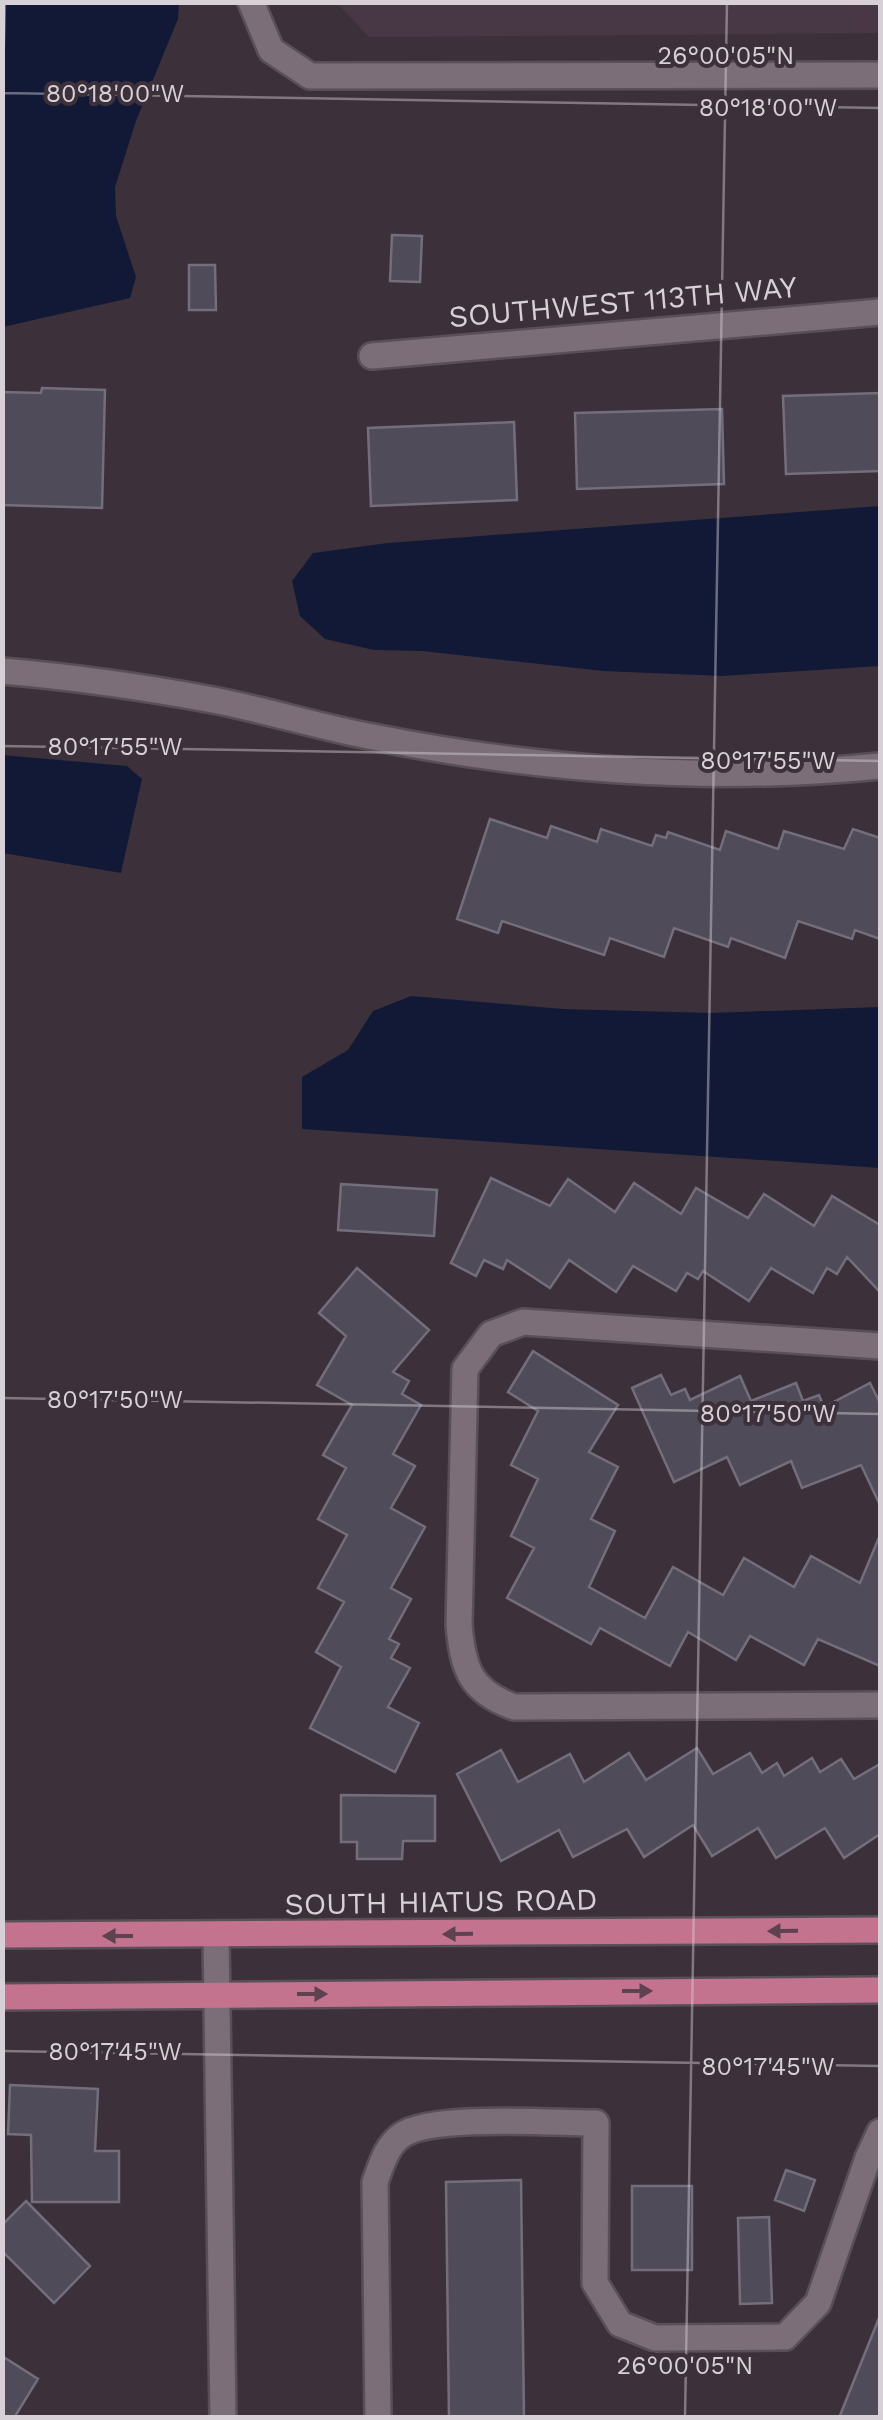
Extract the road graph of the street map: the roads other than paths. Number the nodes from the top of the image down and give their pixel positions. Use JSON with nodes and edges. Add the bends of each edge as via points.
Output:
{"nodes":[{"id":1,"x":250,"y":2,"type":"edge"},
{"id":2,"x":880,"y":75,"type":"edge"},
{"id":3,"x":880,"y":312,"type":"edge"},
{"id":4,"x":372,"y":356,"type":"dead end"},
{"id":5,"x":2,"y":672,"type":"edge"},
{"id":6,"x":880,"y":766,"type":"edge"},
{"id":7,"x":880,"y":1346,"type":"edge"},
{"id":8,"x":880,"y":1704,"type":"edge"},
{"id":9,"x":880,"y":1930,"type":"edge"},
{"id":10,"x":2,"y":1935,"type":"edge"},
{"id":11,"x":216,"y":1936,"type":"junction"},
{"id":12,"x":880,"y":1990,"type":"edge"},
{"id":13,"x":214,"y":1995,"type":"junction"},
{"id":14,"x":2,"y":1997,"type":"edge"},
{"id":15,"x":880,"y":2132,"type":"edge"},
{"id":16,"x":222,"y":2418,"type":"edge"},
{"id":17,"x":378,"y":2418,"type":"edge"}],
"edges":[{"from":1,"to":2,"type":"street","via":[[271,50],[310,76]]},
{"from":3,"to":4,"type":"street","name":"SOUTHWEST 113TH WAY"},
{"from":5,"to":6,"type":"street","via":[[163,691],[496,758],[629,771],[795,774]]},
{"from":7,"to":8,"type":"street","via":[[523,1322],[491,1334],[465,1369],[459,1625],[472,1681],[514,1707]]},
{"from":9,"to":11,"type":"main road","name":"SOUTH HIATUS ROAD","one_way":true},
{"from":11,"to":10,"type":"main road","name":"SOUTH HIATUS ROAD","one_way":true},
{"from":11,"to":13,"type":"street"},
{"from":13,"to":12,"type":"main road","one_way":true},
{"from":13,"to":14,"type":"main road"},
{"from":13,"to":16,"type":"street"},
{"from":15,"to":17,"type":"street","via":[[818,2303],[786,2337],[655,2338],[620,2324],[594,2283],[596,2123],[434,2124],[402,2135],[384,2156],[375,2182]]}]}
